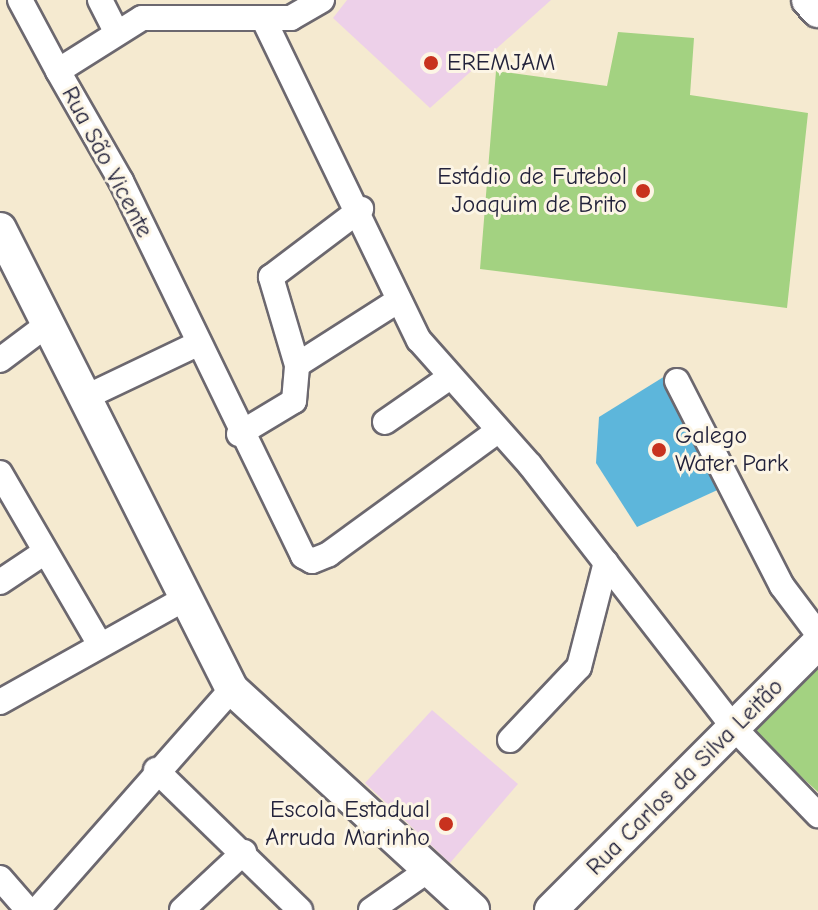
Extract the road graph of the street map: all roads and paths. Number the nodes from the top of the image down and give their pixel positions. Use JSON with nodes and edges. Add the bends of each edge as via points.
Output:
{"nodes":[{"id":1,"x":20,"y":0,"type":"edge"},
{"id":2,"x":100,"y":0,"type":"edge"},
{"id":3,"x":808,"y":0,"type":"edge"},
{"id":4,"x":322,"y":1,"type":"edge"},
{"id":5,"x":138,"y":9,"type":"edge"},
{"id":6,"x":223,"y":11,"type":"edge"},
{"id":7,"x":818,"y":11,"type":"edge"},
{"id":8,"x":263,"y":18,"type":"junction"},
{"id":9,"x":116,"y":31,"type":"junction"},
{"id":10,"x":58,"y":71,"type":"junction"},
{"id":11,"x":361,"y":209,"type":"junction"},
{"id":12,"x":0,"y":229,"type":"edge"},
{"id":13,"x":396,"y":302,"type":"junction"},
{"id":14,"x":48,"y":324,"type":"junction"},
{"id":15,"x":197,"y":344,"type":"junction"},
{"id":16,"x":0,"y":360,"type":"edge"},
{"id":17,"x":297,"y":365,"type":"junction"},
{"id":18,"x":447,"y":379,"type":"junction"},
{"id":19,"x":677,"y":381,"type":"dead end"},
{"id":20,"x":86,"y":397,"type":"junction"},
{"id":21,"x":385,"y":422,"type":"dead end"},
{"id":22,"x":495,"y":433,"type":"junction"},
{"id":23,"x":239,"y":434,"type":"junction"},
{"id":24,"x":0,"y":473,"type":"edge"},
{"id":25,"x":45,"y":552,"type":"junction"},
{"id":26,"x":606,"y":562,"type":"junction"},
{"id":27,"x":0,"y":582,"type":"edge"},
{"id":28,"x":186,"y":598,"type":"junction"},
{"id":29,"x":818,"y":634,"type":"edge"},
{"id":30,"x":99,"y":643,"type":"junction"},
{"id":31,"x":818,"y":643,"type":"edge"},
{"id":32,"x":232,"y":689,"type":"junction"},
{"id":33,"x":0,"y":702,"type":"edge"},
{"id":34,"x":735,"y":729,"type":"junction"},
{"id":35,"x":510,"y":740,"type":"dead end"},
{"id":36,"x":156,"y":770,"type":"junction"},
{"id":37,"x":818,"y":815,"type":"edge"},
{"id":38,"x":244,"y":852,"type":"junction"},
{"id":39,"x":427,"y":871,"type":"junction"},
{"id":40,"x":0,"y":878,"type":"edge"},
{"id":41,"x":28,"y":910,"type":"edge"},
{"id":42,"x":37,"y":910,"type":"edge"},
{"id":43,"x":182,"y":910,"type":"edge"},
{"id":44,"x":300,"y":910,"type":"edge"},
{"id":45,"x":371,"y":910,"type":"edge"},
{"id":46,"x":473,"y":910,"type":"edge"},
{"id":47,"x":551,"y":910,"type":"edge"}],
"edges":[{"from":1,"to":10,"type":"street"},
{"from":2,"to":9,"type":"street"},
{"from":3,"to":7,"type":"main road"},
{"from":4,"to":8,"type":"street","via":[[300,15]]},
{"from":5,"to":6,"type":"street"},
{"from":5,"to":9,"type":"street","name":"Rua São Vicente"},
{"from":6,"to":8,"type":"street"},
{"from":8,"to":11,"type":"street"},
{"from":9,"to":10,"type":"street","name":"Rua São Vicente"},
{"from":10,"to":15,"type":"street","name":"Rua São Vicente","via":[[121,181]]},
{"from":11,"to":13,"type":"street"},
{"from":11,"to":17,"type":"street","via":[[271,277]]},
{"from":12,"to":14,"type":"main road"},
{"from":13,"to":17,"type":"street"},
{"from":13,"to":18,"type":"street"},
{"from":14,"to":16,"type":"street"},
{"from":14,"to":20,"type":"main road"},
{"from":15,"to":20,"type":"street"},
{"from":15,"to":23,"type":"street","name":"Rua São Vicente"},
{"from":17,"to":23,"type":"street","via":[[294,401]]},
{"from":18,"to":21,"type":"street"},
{"from":18,"to":22,"type":"street"},
{"from":19,"to":29,"type":"street","via":[[782,586]]},
{"from":20,"to":28,"type":"main road"},
{"from":22,"to":23,"type":"street","name":"Rua São Vicente","via":[[329,554],[312,561],[291,542]]},
{"from":22,"to":26,"type":"street","via":[[530,465]]},
{"from":24,"to":25,"type":"street"},
{"from":25,"to":27,"type":"street"},
{"from":25,"to":30,"type":"street"},
{"from":26,"to":34,"type":"street"},
{"from":26,"to":35,"type":"street","via":[[579,667]]},
{"from":28,"to":30,"type":"street"},
{"from":28,"to":32,"type":"main road"},
{"from":30,"to":33,"type":"street"},
{"from":31,"to":34,"type":"main road","name":"Rua Carlos da Silva Leitão"},
{"from":32,"to":36,"type":"street"},
{"from":32,"to":39,"type":"main road"},
{"from":34,"to":37,"type":"street"},
{"from":34,"to":47,"type":"main road","name":"Rua Carlos da Silva Leitão"},
{"from":36,"to":38,"type":"street"},
{"from":36,"to":42,"type":"street"},
{"from":38,"to":43,"type":"street"},
{"from":38,"to":44,"type":"street"},
{"from":39,"to":45,"type":"street"},
{"from":39,"to":46,"type":"main road"},
{"from":40,"to":41,"type":"street"}]}
